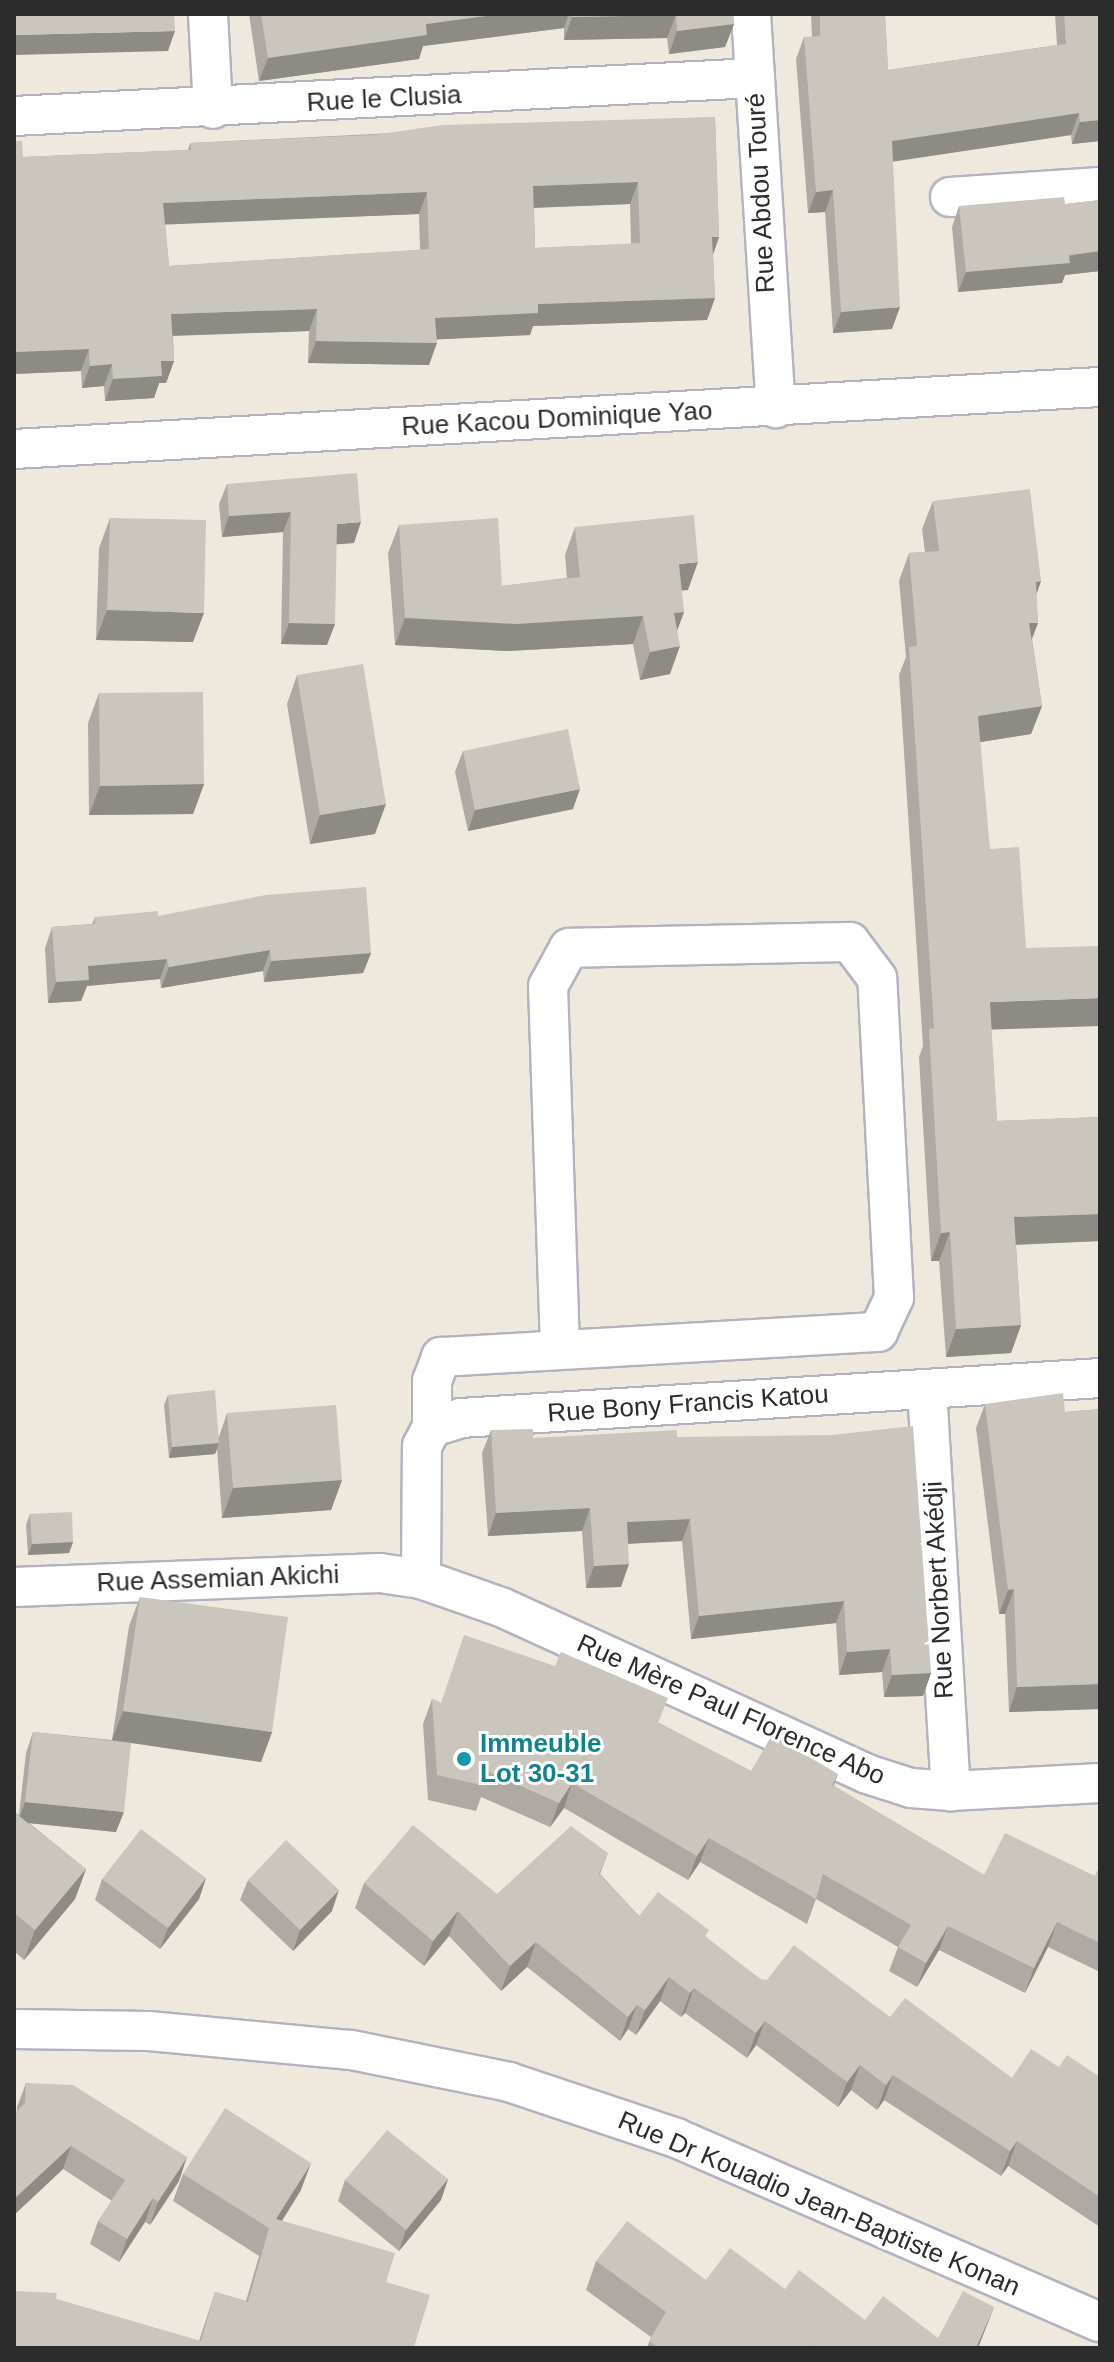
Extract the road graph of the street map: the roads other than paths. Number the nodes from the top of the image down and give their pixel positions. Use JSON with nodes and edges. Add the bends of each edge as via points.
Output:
{"nodes":[{"id":1,"x":208,"y":14,"type":"edge"},
{"id":2,"x":751,"y":14,"type":"edge"},
{"id":3,"x":755,"y":78,"type":"junction"},
{"id":4,"x":213,"y":109,"type":"junction"},
{"id":5,"x":14,"y":116,"type":"edge"},
{"id":6,"x":1100,"y":187,"type":"edge"},
{"id":7,"x":950,"y":197,"type":"dead end"},
{"id":8,"x":1100,"y":387,"type":"edge"},
{"id":9,"x":774,"y":390,"type":"junction"},
{"id":10,"x":14,"y":449,"type":"edge"},
{"id":11,"x":560,"y":1349,"type":"junction"},
{"id":12,"x":1100,"y":1378,"type":"edge"},
{"id":13,"x":927,"y":1389,"type":"junction"},
{"id":14,"x":432,"y":1427,"type":"junction"},
{"id":15,"x":421,"y":1579,"type":"junction"},
{"id":16,"x":14,"y":1587,"type":"edge"},
{"id":17,"x":1100,"y":1783,"type":"edge"},
{"id":18,"x":951,"y":1791,"type":"junction"},
{"id":19,"x":14,"y":2029,"type":"edge"},
{"id":20,"x":1100,"y":2322,"type":"edge"}],
"edges":[{"from":1,"to":4,"type":"street"},
{"from":2,"to":3,"type":"street","name":"Rue Abdou Touré"},
{"from":3,"to":4,"type":"street","name":"Rue le Clusia"},
{"from":3,"to":9,"type":"street","name":"Rue Abdou Touré"},
{"from":4,"to":5,"type":"street","name":"Rue le Clusia"},
{"from":6,"to":7,"type":"street"},
{"from":8,"to":9,"type":"street","name":"Rue Kacou Dominique Yao"},
{"from":9,"to":10,"type":"street","name":"Rue Kacou Dominique Yao"},
{"from":11,"to":11,"type":"street","via":[[548,986],[569,948],[850,942],[877,978],[894,1298],[878,1332]]},
{"from":11,"to":14,"type":"street","via":[[441,1357],[432,1381]]},
{"from":12,"to":13,"type":"street","name":"Rue Bony Francis Katou"},
{"from":13,"to":14,"type":"street","name":"Rue Bony Francis Katou","via":[[461,1418]]},
{"from":13,"to":18,"type":"street","name":"Rue Norbert Akédji"},
{"from":14,"to":15,"type":"street","via":[[418,1466]]},
{"from":15,"to":16,"type":"street","name":"Rue Assemian Akichi","via":[[380,1573]]},
{"from":15,"to":18,"type":"street","name":"Rue Mère Paul Florence Abo","via":[[501,1607],[867,1774],[911,1788]]},
{"from":17,"to":18,"type":"street","name":"Rue Mère Paul Florence Abo"},
{"from":19,"to":20,"type":"street","name":"Rue Dr Kouadio Jean-Baptiste Konan","via":[[149,2031],[351,2050],[509,2082],[676,2138]]}]}
